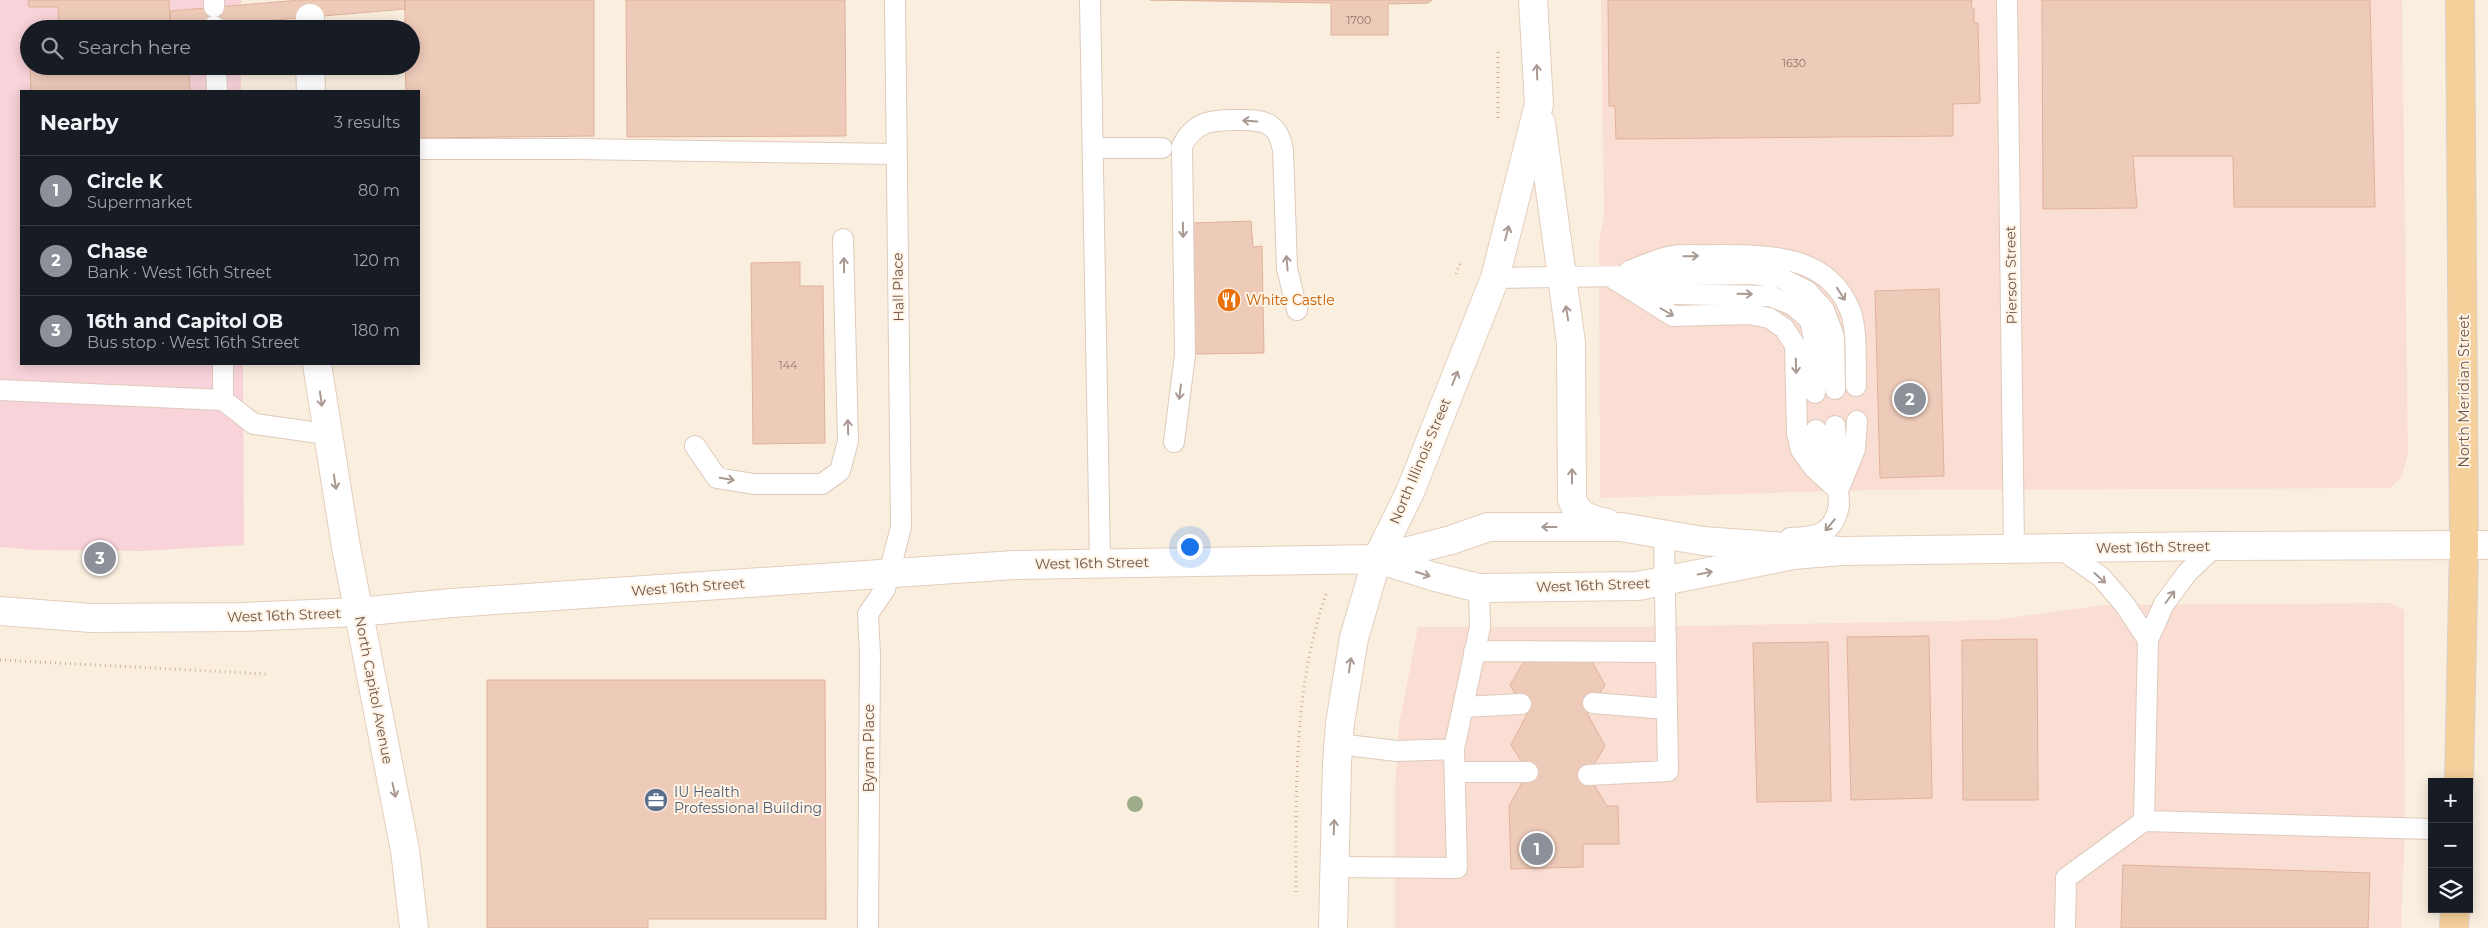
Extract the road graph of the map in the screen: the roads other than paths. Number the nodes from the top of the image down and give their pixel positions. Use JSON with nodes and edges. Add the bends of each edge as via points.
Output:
{"nodes":[{"id":1,"x":895,"y":0,"type":"edge"},
{"id":2,"x":1090,"y":0,"type":"edge"},
{"id":3,"x":1533,"y":0,"type":"edge"},
{"id":4,"x":2008,"y":0,"type":"edge"},
{"id":5,"x":2460,"y":0,"type":"edge"},
{"id":6,"x":216,"y":75,"type":"edge"},
{"id":7,"x":310,"y":75,"type":"edge"},
{"id":8,"x":217,"y":90,"type":"edge"},
{"id":9,"x":310,"y":90,"type":"edge"},
{"id":10,"x":1539,"y":104,"type":"junction"},
{"id":11,"x":1093,"y":148,"type":"junction"},
{"id":12,"x":1162,"y":148,"type":"dead end"},
{"id":13,"x":420,"y":150,"type":"edge"},
{"id":14,"x":896,"y":154,"type":"junction"},
{"id":15,"x":843,"y":240,"type":"dead end"},
{"id":16,"x":1611,"y":277,"type":"junction"},
{"id":17,"x":1495,"y":278,"type":"junction"},
{"id":18,"x":1561,"y":278,"type":"junction"},
{"id":19,"x":1297,"y":310,"type":"dead end"},
{"id":20,"x":223,"y":365,"type":"edge"},
{"id":21,"x":316,"y":365,"type":"edge"},
{"id":22,"x":1856,"y":386,"type":"dead end"},
{"id":23,"x":0,"y":390,"type":"edge"},
{"id":24,"x":1825,"y":391,"type":"dead end"},
{"id":25,"x":223,"y":400,"type":"junction"},
{"id":26,"x":1857,"y":421,"type":"dead end"},
{"id":27,"x":1826,"y":428,"type":"dead end"},
{"id":28,"x":326,"y":434,"type":"junction"},
{"id":29,"x":1174,"y":442,"type":"dead end"},
{"id":30,"x":695,"y":446,"type":"dead end"},
{"id":31,"x":1838,"y":490,"type":"junction"},
{"id":32,"x":1621,"y":527,"type":"junction"},
{"id":33,"x":1664,"y":535,"type":"junction"},
{"id":34,"x":1742,"y":542,"type":"junction"},
{"id":35,"x":2476,"y":545,"type":"edge"},
{"id":36,"x":2215,"y":546,"type":"junction"},
{"id":37,"x":2014,"y":549,"type":"junction"},
{"id":38,"x":2061,"y":549,"type":"junction"},
{"id":39,"x":1841,"y":551,"type":"junction"},
{"id":40,"x":1377,"y":559,"type":"junction"},
{"id":41,"x":1100,"y":563,"type":"junction"},
{"id":42,"x":889,"y":573,"type":"junction"},
{"id":43,"x":1665,"y":581,"type":"junction"},
{"id":44,"x":1479,"y":588,"type":"junction"},
{"id":45,"x":0,"y":611,"type":"edge"},
{"id":46,"x":358,"y":612,"type":"junction"},
{"id":47,"x":2148,"y":640,"type":"junction"},
{"id":48,"x":1474,"y":651,"type":"junction"},
{"id":49,"x":1666,"y":652,"type":"junction"},
{"id":50,"x":1593,"y":703,"type":"dead end"},
{"id":51,"x":1521,"y":704,"type":"dead end"},
{"id":52,"x":1463,"y":707,"type":"junction"},
{"id":53,"x":1667,"y":709,"type":"junction"},
{"id":54,"x":1338,"y":744,"type":"junction"},
{"id":55,"x":1454,"y":749,"type":"junction"},
{"id":56,"x":1454,"y":772,"type":"junction"},
{"id":57,"x":1528,"y":772,"type":"dead end"},
{"id":58,"x":1588,"y":775,"type":"dead end"},
{"id":59,"x":2459,"y":778,"type":"edge"},
{"id":60,"x":2144,"y":821,"type":"junction"},
{"id":61,"x":2428,"y":829,"type":"edge"},
{"id":62,"x":1333,"y":866,"type":"junction"},
{"id":63,"x":2455,"y":913,"type":"edge"},
{"id":64,"x":414,"y":928,"type":"edge"},
{"id":65,"x":868,"y":928,"type":"edge"},
{"id":66,"x":1333,"y":928,"type":"edge"},
{"id":67,"x":2065,"y":928,"type":"edge"},
{"id":68,"x":2454,"y":928,"type":"edge"}],
"edges":[{"from":1,"to":14,"type":"lane","name":"Hall Place"},
{"from":2,"to":11,"type":"lane"},
{"from":10,"to":3,"type":"main road","name":"North Illinois Street","one_way":true},
{"from":4,"to":37,"type":"lane","name":"Pierson Street"},
{"from":5,"to":35,"type":"main road","name":"North Meridian Street"},
{"from":6,"to":8,"type":"lane"},
{"from":7,"to":9,"type":"main road"},
{"from":17,"to":10,"type":"main road","name":"North Illinois Street","one_way":true},
{"from":10,"to":18,"type":"main road"},
{"from":11,"to":12,"type":"lane"},
{"from":11,"to":41,"type":"lane"},
{"from":13,"to":14,"type":"lane","via":[[787,144]]},
{"from":14,"to":42,"type":"lane","name":"Hall Place","via":[[901,527]]},
{"from":30,"to":15,"type":"lane","one_way":true,"via":[[717,478],[754,484],[822,484],[840,471],[848,441]]},
{"from":16,"to":18,"type":"lane"},
{"from":16,"to":22,"type":"lane","one_way":true,"via":[[1672,256],[1760,255],[1807,265],[1827,276],[1840,290],[1851,311]]},
{"from":16,"to":24,"type":"lane","one_way":true,"via":[[1754,274],[1781,278],[1807,291],[1824,310],[1834,337]]},
{"from":16,"to":31,"type":"lane","one_way":true,"via":[[1673,316],[1750,314],[1769,318],[1784,328],[1795,345],[1797,433],[1801,450],[1814,468]]},
{"from":17,"to":18,"type":"lane"},
{"from":40,"to":17,"type":"main road","name":"North Illinois Street","one_way":true,"via":[[1410,492]]},
{"from":32,"to":18,"type":"main road","one_way":true,"via":[[1585,517],[1575,509],[1572,499],[1571,343]]},
{"from":19,"to":29,"type":"lane","one_way":true,"via":[[1287,268],[1280,136],[1271,126],[1259,122],[1215,120],[1200,125],[1188,135],[1182,146],[1185,355]]},
{"from":20,"to":25,"type":"lane"},
{"from":21,"to":28,"type":"main road","name":"North Capitol Avenue","one_way":true},
{"from":23,"to":25,"type":"lane"},
{"from":25,"to":28,"type":"lane","via":[[254,424]]},
{"from":26,"to":31,"type":"lane","via":[[1855,449]]},
{"from":27,"to":31,"type":"lane"},
{"from":28,"to":46,"type":"main road","name":"North Capitol Avenue","one_way":true},
{"from":31,"to":34,"type":"lane","one_way":true,"via":[[1838,514],[1824,532],[1814,537]]},
{"from":32,"to":33,"type":"main road","name":"West 16th Street"},
{"from":32,"to":40,"type":"main road","name":"West 16th Street","one_way":true,"via":[[1488,527]]},
{"from":33,"to":34,"type":"main road","name":"West 16th Street"},
{"from":33,"to":43,"type":"lane"},
{"from":34,"to":39,"type":"main road","name":"West 16th Street"},
{"from":35,"to":36,"type":"main road","name":"West 16th Street"},
{"from":35,"to":59,"type":"main road","name":"North Meridian Street"},
{"from":36,"to":38,"type":"main road","name":"West 16th Street"},
{"from":47,"to":36,"type":"lane","one_way":true,"via":[[2164,604],[2187,573]]},
{"from":37,"to":38,"type":"main road","name":"West 16th Street"},
{"from":37,"to":39,"type":"main road","name":"West 16th Street"},
{"from":38,"to":47,"type":"lane","one_way":true,"via":[[2101,577]]},
{"from":43,"to":39,"type":"main road","name":"West 16th Street","one_way":true,"via":[[1793,555]]},
{"from":40,"to":41,"type":"main road","name":"West 16th Street"},
{"from":40,"to":44,"type":"main road","name":"West 16th Street","one_way":true},
{"from":54,"to":40,"type":"main road","name":"North Illinois Street","one_way":true,"via":[[1354,638]]},
{"from":41,"to":42,"type":"main road","name":"West 16th Street"},
{"from":42,"to":46,"type":"main road","name":"West 16th Street"},
{"from":42,"to":65,"type":"lane","name":"Byram Place","via":[[885,590],[868,614]]},
{"from":43,"to":44,"type":"main road","name":"West 16th Street","via":[[1638,586]]},
{"from":43,"to":49,"type":"lane"},
{"from":44,"to":48,"type":"lane","via":[[1480,627]]},
{"from":45,"to":46,"type":"main road","name":"West 16th Street","via":[[128,619]]},
{"from":46,"to":64,"type":"main road","name":"North Capitol Avenue","one_way":true,"via":[[405,850]]},
{"from":47,"to":60,"type":"lane"},
{"from":48,"to":49,"type":"lane"},
{"from":48,"to":52,"type":"lane"},
{"from":49,"to":53,"type":"lane"},
{"from":50,"to":53,"type":"lane"},
{"from":51,"to":52,"type":"lane"},
{"from":52,"to":55,"type":"lane"},
{"from":53,"to":58,"type":"lane","via":[[1668,771]]},
{"from":54,"to":55,"type":"lane","via":[[1397,751]]},
{"from":62,"to":54,"type":"main road","name":"North Illinois Street","one_way":true},
{"from":55,"to":56,"type":"lane"},
{"from":56,"to":57,"type":"lane"},
{"from":56,"to":62,"type":"lane","via":[[1457,868]]},
{"from":60,"to":61,"type":"lane"},
{"from":60,"to":67,"type":"lane","via":[[2066,878]]},
{"from":62,"to":66,"type":"main road","name":"North Illinois Street"},
{"from":63,"to":68,"type":"main road"}]}
